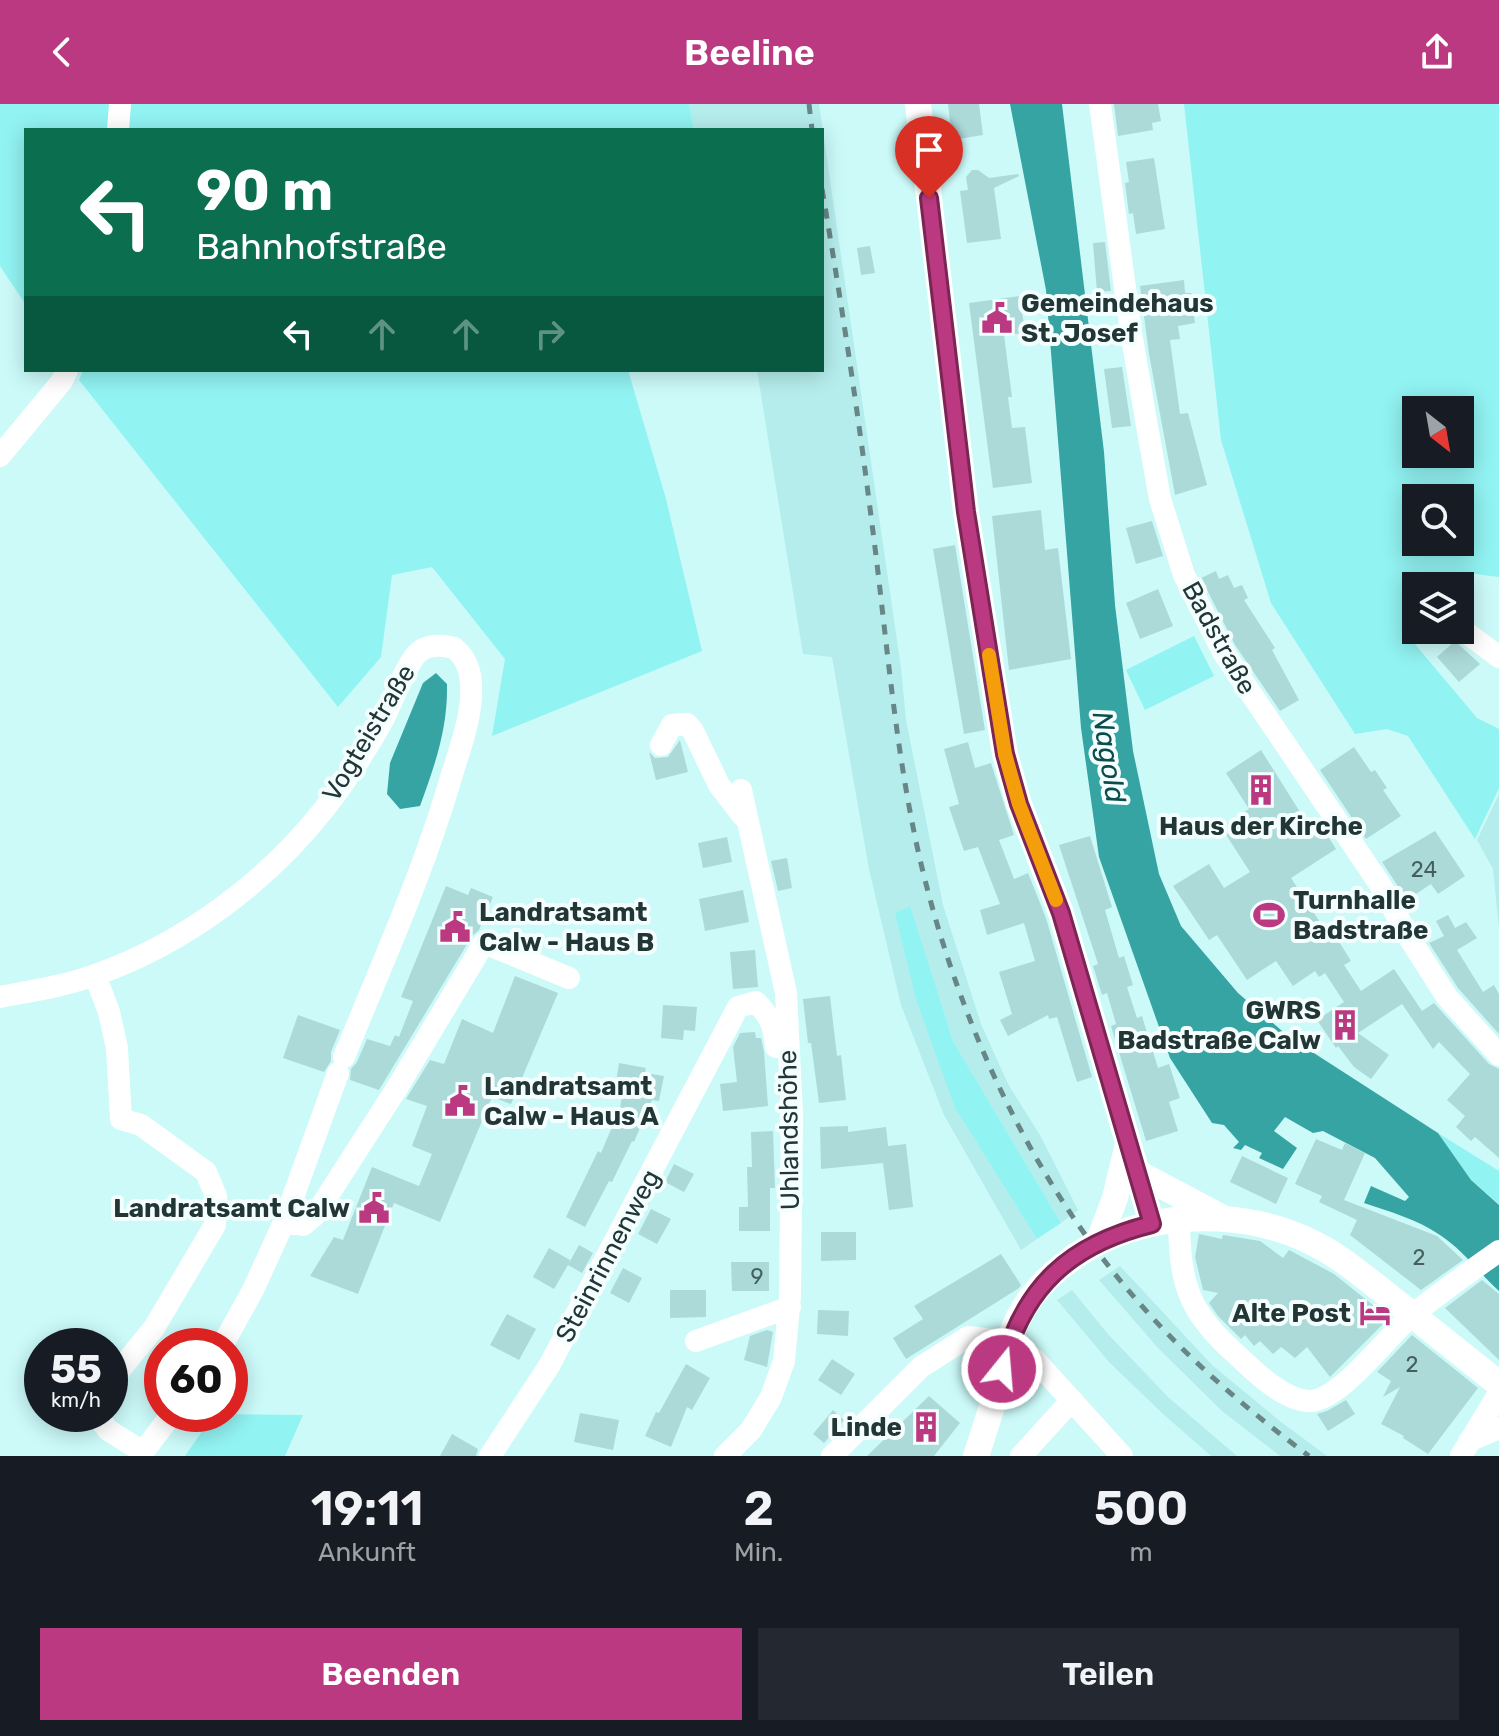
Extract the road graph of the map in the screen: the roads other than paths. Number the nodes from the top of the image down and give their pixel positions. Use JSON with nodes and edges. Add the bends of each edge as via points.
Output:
{"nodes":[{"id":1,"x":120,"y":104,"type":"edge"},
{"id":2,"x":918,"y":104,"type":"edge"},
{"id":3,"x":1100,"y":104,"type":"edge"},
{"id":4,"x":118,"y":128,"type":"edge"},
{"id":5,"x":66,"y":372,"type":"edge"},
{"id":6,"x":0,"y":456,"type":"edge"},
{"id":7,"x":1474,"y":638,"type":"edge"},
{"id":8,"x":1499,"y":657,"type":"edge"},
{"id":9,"x":661,"y":745,"type":"dead end"},
{"id":10,"x":741,"y":790,"type":"dead end"},
{"id":11,"x":747,"y":822,"type":"junction"},
{"id":12,"x":95,"y":975,"type":"junction"},
{"id":13,"x":569,"y":978,"type":"dead end"},
{"id":14,"x":0,"y":997,"type":"edge"},
{"id":15,"x":1499,"y":1055,"type":"edge"},
{"id":16,"x":792,"y":1115,"type":"junction"},
{"id":17,"x":1128,"y":1144,"type":"junction"},
{"id":18,"x":1136,"y":1172,"type":"junction"},
{"id":19,"x":1224,"y":1218,"type":"junction"},
{"id":20,"x":1179,"y":1221,"type":"junction"},
{"id":21,"x":284,"y":1222,"type":"junction"},
{"id":22,"x":1152,"y":1224,"type":"junction"},
{"id":23,"x":1098,"y":1243,"type":"junction"},
{"id":24,"x":1499,"y":1251,"type":"edge"},
{"id":25,"x":790,"y":1307,"type":"junction"},
{"id":26,"x":1412,"y":1315,"type":"junction"},
{"id":27,"x":232,"y":1328,"type":"edge"},
{"id":28,"x":696,"y":1341,"type":"dead end"},
{"id":29,"x":1009,"y":1342,"type":"junction"},
{"id":30,"x":128,"y":1360,"type":"edge"},
{"id":31,"x":1499,"y":1384,"type":"edge"},
{"id":32,"x":1499,"y":1393,"type":"edge"},
{"id":33,"x":1072,"y":1400,"type":"junction"},
{"id":34,"x":1499,"y":1428,"type":"edge"},
{"id":35,"x":111,"y":1432,"type":"edge"},
{"id":36,"x":158,"y":1432,"type":"edge"},
{"id":37,"x":1465,"y":1448,"type":"edge"},
{"id":38,"x":142,"y":1454,"type":"edge"},
{"id":39,"x":490,"y":1456,"type":"edge"},
{"id":40,"x":725,"y":1456,"type":"edge"},
{"id":41,"x":832,"y":1456,"type":"edge"},
{"id":42,"x":976,"y":1456,"type":"edge"},
{"id":43,"x":1021,"y":1456,"type":"edge"},
{"id":44,"x":1122,"y":1456,"type":"edge"}],
"edges":[{"from":1,"to":4,"type":"street"},
{"from":2,"to":17,"type":"main road","via":[[966,512],[1005,754],[1061,913]]},
{"from":3,"to":15,"type":"street","name":"Badstraße","via":[[1160,499],[1184,575],[1223,652],[1381,886],[1447,997]]},
{"from":5,"to":6,"type":"street"},
{"from":7,"to":8,"type":"street"},
{"from":9,"to":11,"type":"street","via":[[672,725],[687,724],[719,785]]},
{"from":10,"to":11,"type":"street","name":"Uhlandshöhe"},
{"from":11,"to":16,"type":"street","name":"Uhlandshöhe","via":[[786,993]]},
{"from":12,"to":14,"type":"street","name":"Vogteistraße"},
{"from":12,"to":21,"type":"street","name":"Vogteistraße","via":[[198,923],[290,848],[360,760],[413,658],[427,648],[454,648],[465,660],[471,702],[466,728],[428,849]]},
{"from":12,"to":30,"type":"street","via":[[117,1048],[121,1119],[141,1125],[206,1172],[216,1196],[215,1225],[154,1328]]},
{"from":13,"to":21,"type":"street","via":[[484,943],[316,1214],[303,1225]]},
{"from":16,"to":25,"type":"street","name":"Uhlandshöhe"},
{"from":16,"to":39,"type":"street","name":"Steinrinnenweg","via":[[781,1106],[769,1014],[756,1002],[738,1007],[549,1366]]},
{"from":17,"to":18,"type":"main road"},
{"from":17,"to":23,"type":"main road"},
{"from":18,"to":19,"type":"main road"},
{"from":18,"to":22,"type":"main road"},
{"from":19,"to":20,"type":"main road"},
{"from":19,"to":26,"type":"main road","via":[[1315,1244]]},
{"from":20,"to":22,"type":"main road"},
{"from":20,"to":26,"type":"street","via":[[1180,1263],[1199,1314],[1261,1378],[1290,1395],[1322,1399],[1362,1369]]},
{"from":21,"to":27,"type":"street","name":"Vogteistraße"},
{"from":22,"to":23,"type":"main road"},
{"from":23,"to":29,"type":"main road","via":[[1038,1288]]},
{"from":24,"to":26,"type":"street"},
{"from":25,"to":28,"type":"street"},
{"from":25,"to":40,"type":"street","name":"Uhlandshöhe","via":[[784,1361],[771,1397],[751,1430]]},
{"from":26,"to":31,"type":"main road"},
{"from":29,"to":33,"type":"street","via":[[1034,1359]]},
{"from":29,"to":41,"type":"street","via":[[968,1337],[933,1359]]},
{"from":29,"to":42,"type":"main road"},
{"from":32,"to":37,"type":"street"},
{"from":33,"to":43,"type":"street"},
{"from":33,"to":44,"type":"street"},
{"from":34,"to":37,"type":"street"},
{"from":35,"to":38,"type":"street"},
{"from":36,"to":38,"type":"street"}]}
